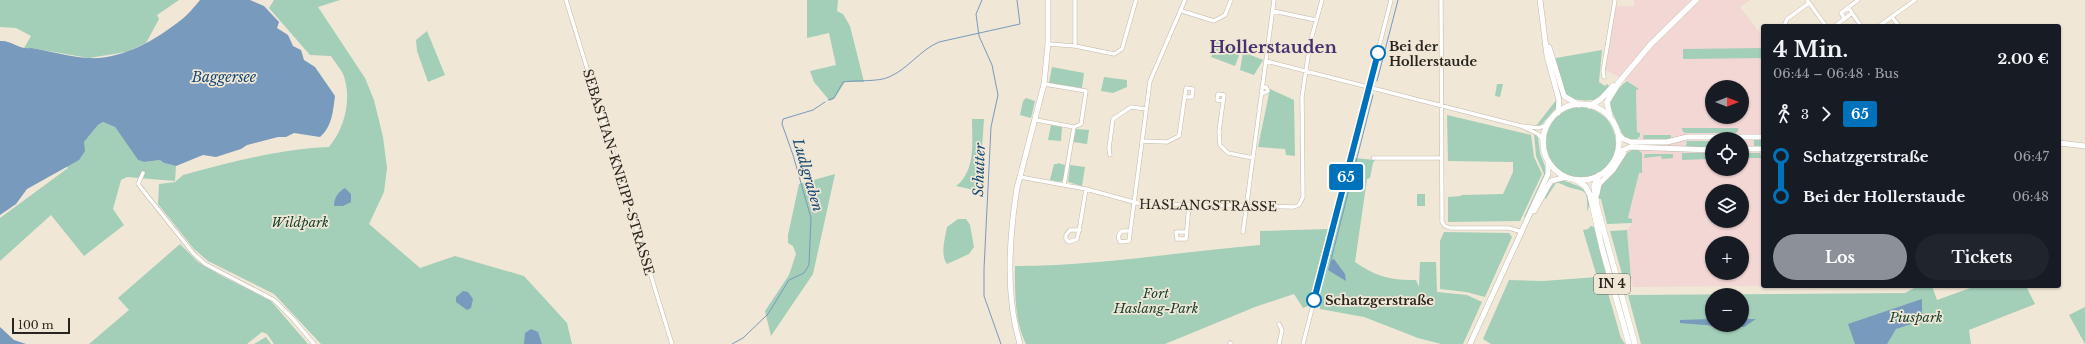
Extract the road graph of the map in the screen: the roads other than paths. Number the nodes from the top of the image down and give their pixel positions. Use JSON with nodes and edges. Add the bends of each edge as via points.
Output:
{"nodes":[{"id":1,"x":566,"y":0,"type":"edge"},
{"id":2,"x":1048,"y":0,"type":"edge"},
{"id":3,"x":1075,"y":0,"type":"edge"},
{"id":4,"x":1136,"y":0,"type":"edge"},
{"id":5,"x":1185,"y":0,"type":"edge"},
{"id":6,"x":1231,"y":0,"type":"edge"},
{"id":7,"x":1274,"y":0,"type":"edge"},
{"id":8,"x":1322,"y":0,"type":"edge"},
{"id":9,"x":1391,"y":0,"type":"edge"},
{"id":10,"x":1442,"y":0,"type":"edge"},
{"id":11,"x":1540,"y":0,"type":"edge"},
{"id":12,"x":1614,"y":0,"type":"edge"},
{"id":13,"x":1696,"y":0,"type":"edge"},
{"id":14,"x":1858,"y":0,"type":"edge"},
{"id":15,"x":1915,"y":0,"type":"edge"},
{"id":16,"x":1808,"y":2,"type":"edge"},
{"id":17,"x":1848,"y":8,"type":"junction"},
{"id":18,"x":1273,"y":11,"type":"junction"},
{"id":19,"x":1182,"y":12,"type":"junction"},
{"id":20,"x":1852,"y":14,"type":"junction"},
{"id":21,"x":1892,"y":16,"type":"junction"},
{"id":22,"x":1845,"y":19,"type":"junction"},
{"id":23,"x":1316,"y":20,"type":"junction"},
{"id":24,"x":1785,"y":24,"type":"edge"},
{"id":25,"x":1824,"y":24,"type":"edge"},
{"id":26,"x":1838,"y":24,"type":"edge"},
{"id":27,"x":1860,"y":24,"type":"edge"},
{"id":28,"x":1882,"y":24,"type":"edge"},
{"id":29,"x":1898,"y":24,"type":"edge"},
{"id":30,"x":1546,"y":41,"type":"junction"},
{"id":31,"x":1048,"y":44,"type":"junction"},
{"id":32,"x":1075,"y":46,"type":"junction"},
{"id":33,"x":1266,"y":61,"type":"junction"},
{"id":34,"x":1306,"y":70,"type":"junction"},
{"id":35,"x":1604,"y":77,"type":"dead end"},
{"id":36,"x":1619,"y":82,"type":"junction"},
{"id":37,"x":1044,"y":84,"type":"junction"},
{"id":38,"x":1369,"y":86,"type":"junction"},
{"id":39,"x":1185,"y":97,"type":"dead end"},
{"id":40,"x":1223,"y":101,"type":"dead end"},
{"id":41,"x":1442,"y":105,"type":"junction"},
{"id":42,"x":1579,"y":105,"type":"junction"},
{"id":43,"x":1590,"y":106,"type":"junction"},
{"id":44,"x":1146,"y":109,"type":"junction"},
{"id":45,"x":1558,"y":113,"type":"junction"},
{"id":46,"x":1610,"y":118,"type":"junction"},
{"id":47,"x":1036,"y":120,"type":"junction"},
{"id":48,"x":1548,"y":124,"type":"junction"},
{"id":49,"x":1521,"y":126,"type":"junction"},
{"id":50,"x":1074,"y":127,"type":"junction"},
{"id":51,"x":1618,"y":133,"type":"junction"},
{"id":52,"x":1704,"y":137,"type":"joint"},
{"id":53,"x":1749,"y":137,"type":"joint"},
{"id":54,"x":1761,"y":137,"type":"edge"},
{"id":55,"x":1142,"y":141,"type":"junction"},
{"id":56,"x":1544,"y":141,"type":"junction"},
{"id":57,"x":2061,"y":143,"type":"edge"},
{"id":58,"x":2085,"y":146,"type":"edge"},
{"id":59,"x":1749,"y":147,"type":"edge"},
{"id":60,"x":1634,"y":148,"type":"junction"},
{"id":61,"x":1681,"y":149,"type":"junction"},
{"id":62,"x":1749,"y":149,"type":"edge"},
{"id":63,"x":1761,"y":149,"type":"edge"},
{"id":64,"x":1705,"y":150,"type":"edge"},
{"id":65,"x":1110,"y":155,"type":"dead end"},
{"id":66,"x":1616,"y":157,"type":"junction"},
{"id":67,"x":1253,"y":158,"type":"junction"},
{"id":68,"x":1373,"y":158,"type":"dead end"},
{"id":69,"x":1441,"y":158,"type":"junction"},
{"id":70,"x":1548,"y":161,"type":"junction"},
{"id":71,"x":143,"y":173,"type":"dead end"},
{"id":72,"x":1600,"y":175,"type":"junction"},
{"id":73,"x":1020,"y":177,"type":"junction"},
{"id":74,"x":1566,"y":177,"type":"junction"},
{"id":75,"x":1576,"y":180,"type":"junction"},
{"id":76,"x":1064,"y":185,"type":"junction"},
{"id":77,"x":1086,"y":189,"type":"junction"},
{"id":78,"x":1133,"y":203,"type":"junction"},
{"id":79,"x":1190,"y":205,"type":"junction"},
{"id":80,"x":1246,"y":206,"type":"junction"},
{"id":81,"x":1597,"y":206,"type":"junction"},
{"id":82,"x":1080,"y":230,"type":"dead end"},
{"id":83,"x":1130,"y":231,"type":"dead end"},
{"id":84,"x":1186,"y":232,"type":"dead end"},
{"id":85,"x":1243,"y":232,"type":"dead end"},
{"id":86,"x":1522,"y":232,"type":"junction"},
{"id":87,"x":1279,"y":324,"type":"dead end"},
{"id":88,"x":314,"y":344,"type":"edge"},
{"id":89,"x":672,"y":344,"type":"edge"},
{"id":90,"x":1020,"y":344,"type":"edge"},
{"id":91,"x":1278,"y":344,"type":"edge"},
{"id":92,"x":1303,"y":344,"type":"edge"},
{"id":93,"x":1470,"y":344,"type":"edge"},
{"id":94,"x":1630,"y":344,"type":"edge"},
{"id":95,"x":1635,"y":344,"type":"edge"}],
"edges":[{"from":1,"to":89,"type":"street","name":"SEBASTIAN-KNEIPP-STRASSE"},
{"from":2,"to":31,"type":"main road"},
{"from":3,"to":32,"type":"street"},
{"from":4,"to":32,"type":"street","via":[[1119,52],[1114,54]]},
{"from":5,"to":19,"type":"street"},
{"from":6,"to":19,"type":"street","via":[[1225,15],[1214,21]]},
{"from":7,"to":18,"type":"street"},
{"from":8,"to":23,"type":"street"},
{"from":9,"to":38,"type":"street"},
{"from":10,"to":41,"type":"street"},
{"from":11,"to":30,"type":"main road"},
{"from":12,"to":35,"type":"street"},
{"from":13,"to":36,"type":"main road","via":[[1651,44]]},
{"from":14,"to":17,"type":"street"},
{"from":15,"to":21,"type":"street"},
{"from":16,"to":24,"type":"street","via":[[1787,19]]},
{"from":16,"to":25,"type":"street"},
{"from":17,"to":20,"type":"street"},
{"from":17,"to":22,"type":"street","via":[[1841,13]]},
{"from":18,"to":23,"type":"street"},
{"from":18,"to":33,"type":"street"},
{"from":19,"to":44,"type":"street","via":[[1153,71]]},
{"from":20,"to":22,"type":"street"},
{"from":20,"to":27,"type":"street"},
{"from":21,"to":28,"type":"street"},
{"from":21,"to":29,"type":"street"},
{"from":22,"to":26,"type":"street"},
{"from":23,"to":34,"type":"street"},
{"from":30,"to":42,"type":"main road","via":[[1564,96]]},
{"from":30,"to":45,"type":"main road","via":[[1560,100]]},
{"from":31,"to":32,"type":"street"},
{"from":31,"to":37,"type":"main road"},
{"from":33,"to":34,"type":"street"},
{"from":33,"to":67,"type":"street","via":[[1262,88],[1266,87],[1268,92],[1262,94]]},
{"from":34,"to":38,"type":"street"},
{"from":34,"to":80,"type":"street","name":"HASLANGSTRASSE","via":[[1301,123],[1302,203],[1294,207]]},
{"from":36,"to":43,"type":"main road"},
{"from":36,"to":46,"type":"main road","via":[[1608,102]]},
{"from":37,"to":47,"type":"main road"},
{"from":37,"to":50,"type":"street","via":[[1086,91],[1081,124]]},
{"from":38,"to":41,"type":"street"},
{"from":38,"to":92,"type":"street"},
{"from":39,"to":55,"type":"street","via":[[1179,136],[1167,142]]},
{"from":40,"to":67,"type":"street","via":[[1220,145],[1228,153]]},
{"from":41,"to":49,"type":"street"},
{"from":41,"to":69,"type":"street"},
{"from":42,"to":43,"type":"main road"},
{"from":42,"to":45,"type":"main road"},
{"from":43,"to":46,"type":"main road","via":[[1599,109]]},
{"from":44,"to":55,"type":"street"},
{"from":44,"to":65,"type":"street","via":[[1131,107],[1113,119]]},
{"from":45,"to":48,"type":"main road"},
{"from":46,"to":51,"type":"main road"},
{"from":47,"to":50,"type":"street"},
{"from":47,"to":73,"type":"main road"},
{"from":48,"to":49,"type":"street","via":[[1538,128]]},
{"from":48,"to":56,"type":"main road"},
{"from":49,"to":56,"type":"street","via":[[1538,134]]},
{"from":50,"to":76,"type":"street"},
{"from":51,"to":52,"type":"main road","via":[[1623,139],[1631,142],[1667,142],[1681,138]]},
{"from":51,"to":66,"type":"main road"},
{"from":52,"to":61,"type":"main road","via":[[1685,141]]},
{"from":53,"to":54,"type":"main road"},
{"from":53,"to":59,"type":"main road"},
{"from":55,"to":78,"type":"street"},
{"from":56,"to":70,"type":"main road"},
{"from":57,"to":58,"type":"main road"},
{"from":60,"to":61,"type":"main road"},
{"from":60,"to":66,"type":"main road","via":[[1626,148]]},
{"from":60,"to":81,"type":"main road","via":[[1624,153],[1613,170],[1598,184]]},
{"from":61,"to":64,"type":"main road"},
{"from":62,"to":63,"type":"main road"},
{"from":66,"to":72,"type":"main road"},
{"from":67,"to":80,"type":"street"},
{"from":68,"to":69,"type":"street"},
{"from":69,"to":86,"type":"street","via":[[1443,224],[1450,228],[1513,228]]},
{"from":70,"to":74,"type":"main road"},
{"from":70,"to":86,"type":"main road","via":[[1548,174]]},
{"from":71,"to":88,"type":"street","via":[[138,184],[193,253],[205,264],[274,300]]},
{"from":72,"to":75,"type":"main road","via":[[1586,180]]},
{"from":72,"to":81,"type":"main road","number":"IN 4","via":[[1594,186]]},
{"from":73,"to":76,"type":"street","name":"HASLANGSTRASSE"},
{"from":73,"to":90,"type":"main road","via":[[1015,204],[1010,295]]},
{"from":74,"to":75,"type":"main road"},
{"from":74,"to":86,"type":"main road","via":[[1556,178],[1550,183]]},
{"from":75,"to":94,"type":"main road","number":"IN 4","via":[[1585,186],[1590,195],[1602,248]]},
{"from":76,"to":77,"type":"street","name":"HASLANGSTRASSE"},
{"from":77,"to":78,"type":"street","name":"HASLANGSTRASSE"},
{"from":77,"to":82,"type":"street"},
{"from":78,"to":79,"type":"street","name":"HASLANGSTRASSE"},
{"from":78,"to":83,"type":"street"},
{"from":79,"to":80,"type":"street","name":"HASLANGSTRASSE"},
{"from":79,"to":84,"type":"street"},
{"from":80,"to":85,"type":"street"},
{"from":81,"to":95,"type":"main road","number":"IN 4"},
{"from":86,"to":93,"type":"main road"},
{"from":87,"to":91,"type":"street","via":[[1282,330]]}]}
